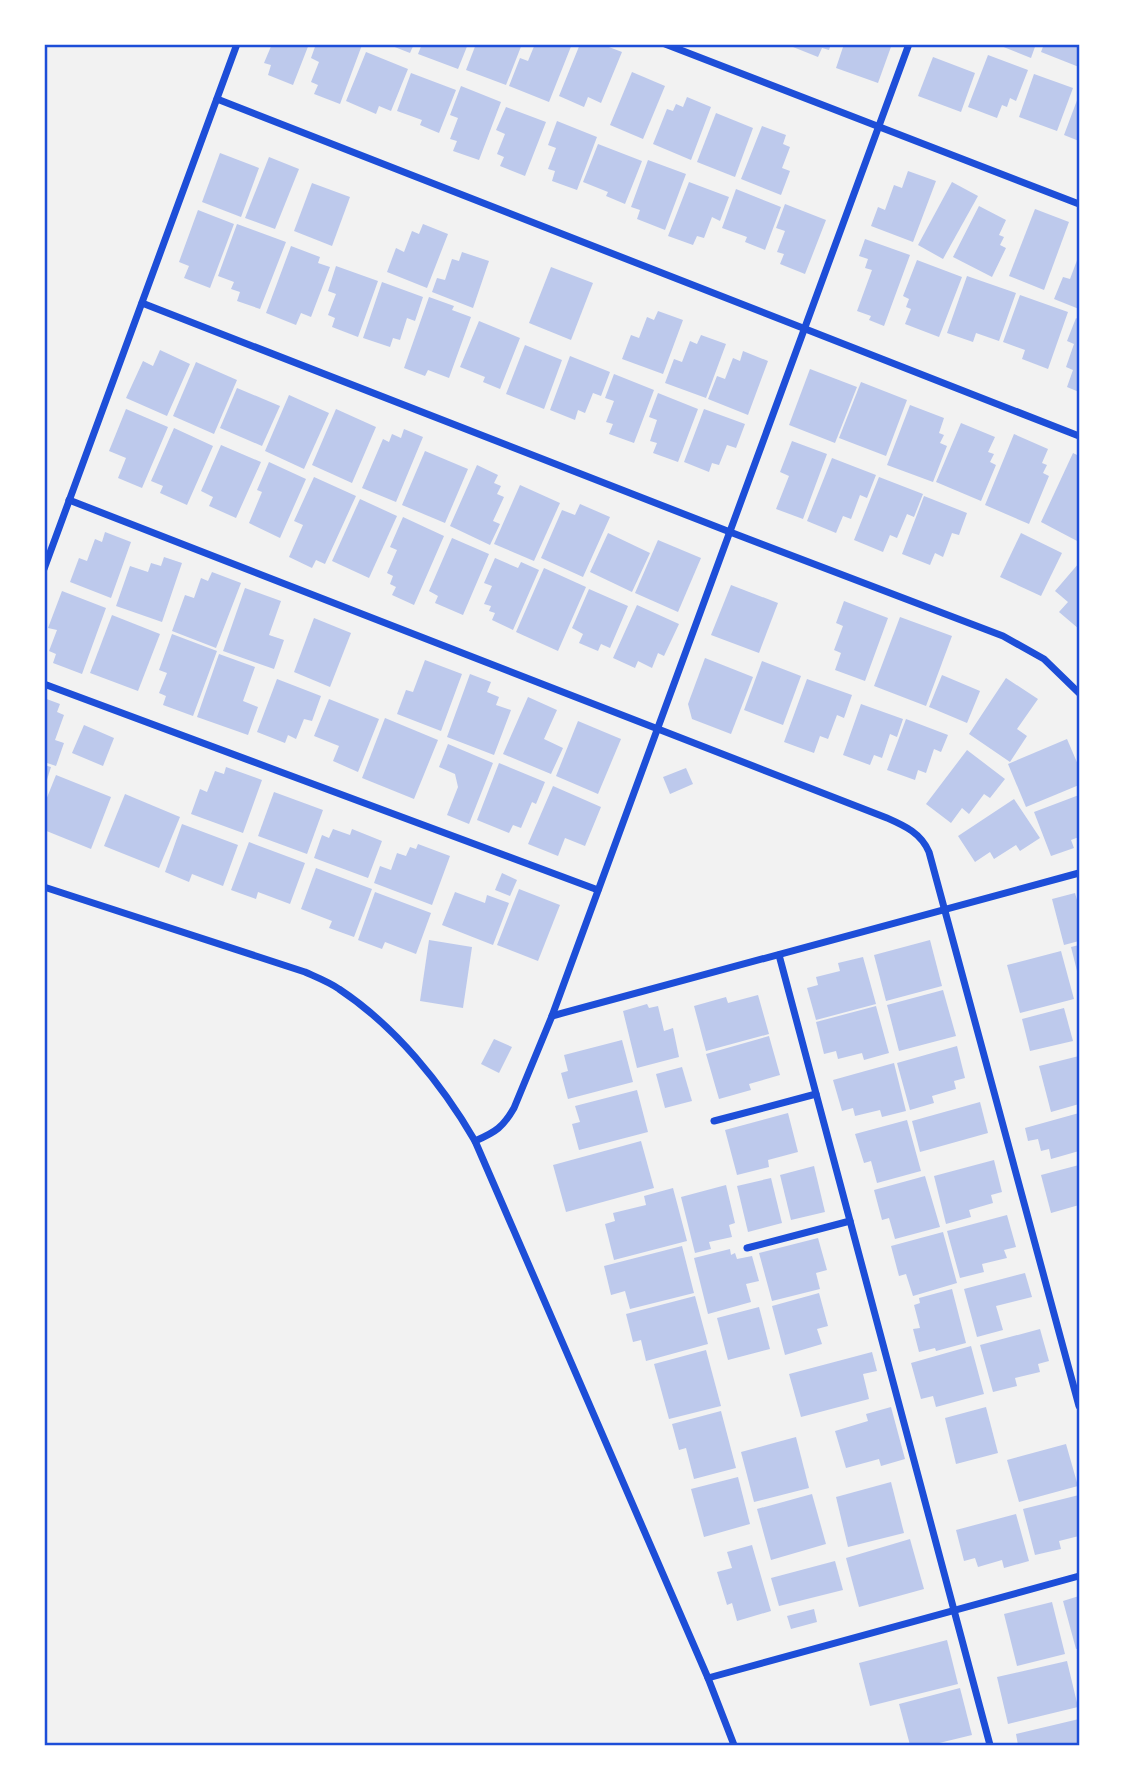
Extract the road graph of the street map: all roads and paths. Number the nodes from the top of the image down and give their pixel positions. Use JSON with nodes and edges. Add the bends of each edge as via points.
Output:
{"nodes":[{"id":1,"x":237,"y":44,"type":"edge"},
{"id":2,"x":665,"y":44,"type":"edge"},
{"id":3,"x":909,"y":44,"type":"edge"},
{"id":4,"x":217,"y":99,"type":"junction"},
{"id":5,"x":879,"y":126,"type":"junction"},
{"id":6,"x":1079,"y":204,"type":"edge"},
{"id":7,"x":142,"y":303,"type":"junction"},
{"id":8,"x":805,"y":328,"type":"junction"},
{"id":9,"x":1079,"y":436,"type":"edge"},
{"id":10,"x":69,"y":500,"type":"junction"},
{"id":11,"x":730,"y":532,"type":"junction"},
{"id":12,"x":44,"y":569,"type":"edge"},
{"id":13,"x":44,"y":684,"type":"edge"},
{"id":14,"x":1079,"y":693,"type":"edge"},
{"id":15,"x":657,"y":730,"type":"junction"},
{"id":16,"x":1079,"y":873,"type":"edge"},
{"id":17,"x":44,"y":887,"type":"edge"},
{"id":18,"x":598,"y":890,"type":"junction"},
{"id":19,"x":945,"y":910,"type":"junction"},
{"id":20,"x":779,"y":955,"type":"junction"},
{"id":21,"x":552,"y":1016,"type":"junction"},
{"id":22,"x":816,"y":1094,"type":"junction"},
{"id":23,"x":714,"y":1121,"type":"dead end"},
{"id":24,"x":475,"y":1141,"type":"junction"},
{"id":25,"x":850,"y":1221,"type":"junction"},
{"id":26,"x":747,"y":1248,"type":"dead end"},
{"id":27,"x":1079,"y":1406,"type":"edge"},
{"id":28,"x":1079,"y":1576,"type":"edge"},
{"id":29,"x":954,"y":1611,"type":"junction"},
{"id":30,"x":708,"y":1678,"type":"junction"},
{"id":31,"x":734,"y":1745,"type":"edge"},
{"id":32,"x":990,"y":1745,"type":"edge"}],
"edges":[{"from":1,"to":4,"type":"street"},
{"from":2,"to":5,"type":"street"},
{"from":3,"to":5,"type":"street"},
{"from":4,"to":7,"type":"street"},
{"from":4,"to":8,"type":"street"},
{"from":5,"to":6,"type":"street"},
{"from":5,"to":8,"type":"street"},
{"from":7,"to":10,"type":"street"},
{"from":7,"to":11,"type":"street"},
{"from":8,"to":9,"type":"street"},
{"from":8,"to":11,"type":"street"},
{"from":10,"to":12,"type":"street"},
{"from":10,"to":15,"type":"street"},
{"from":11,"to":14,"type":"street","via":[[1003,636],[1044,659]]},
{"from":11,"to":15,"type":"street"},
{"from":13,"to":18,"type":"street"},
{"from":15,"to":18,"type":"street"},
{"from":15,"to":19,"type":"street","via":[[909,829],[927,847]]},
{"from":16,"to":19,"type":"street"},
{"from":17,"to":24,"type":"street","via":[[305,972],[338,988],[388,1028],[429,1073]]},
{"from":18,"to":21,"type":"street"},
{"from":19,"to":20,"type":"street"},
{"from":19,"to":27,"type":"street"},
{"from":20,"to":21,"type":"street"},
{"from":20,"to":22,"type":"street"},
{"from":21,"to":24,"type":"street","via":[[506,1121]]},
{"from":22,"to":23,"type":"street"},
{"from":22,"to":25,"type":"street"},
{"from":24,"to":30,"type":"street"},
{"from":25,"to":26,"type":"street"},
{"from":25,"to":29,"type":"street"},
{"from":28,"to":29,"type":"street"},
{"from":29,"to":30,"type":"street"},
{"from":29,"to":32,"type":"street"},
{"from":30,"to":31,"type":"street"}]}
